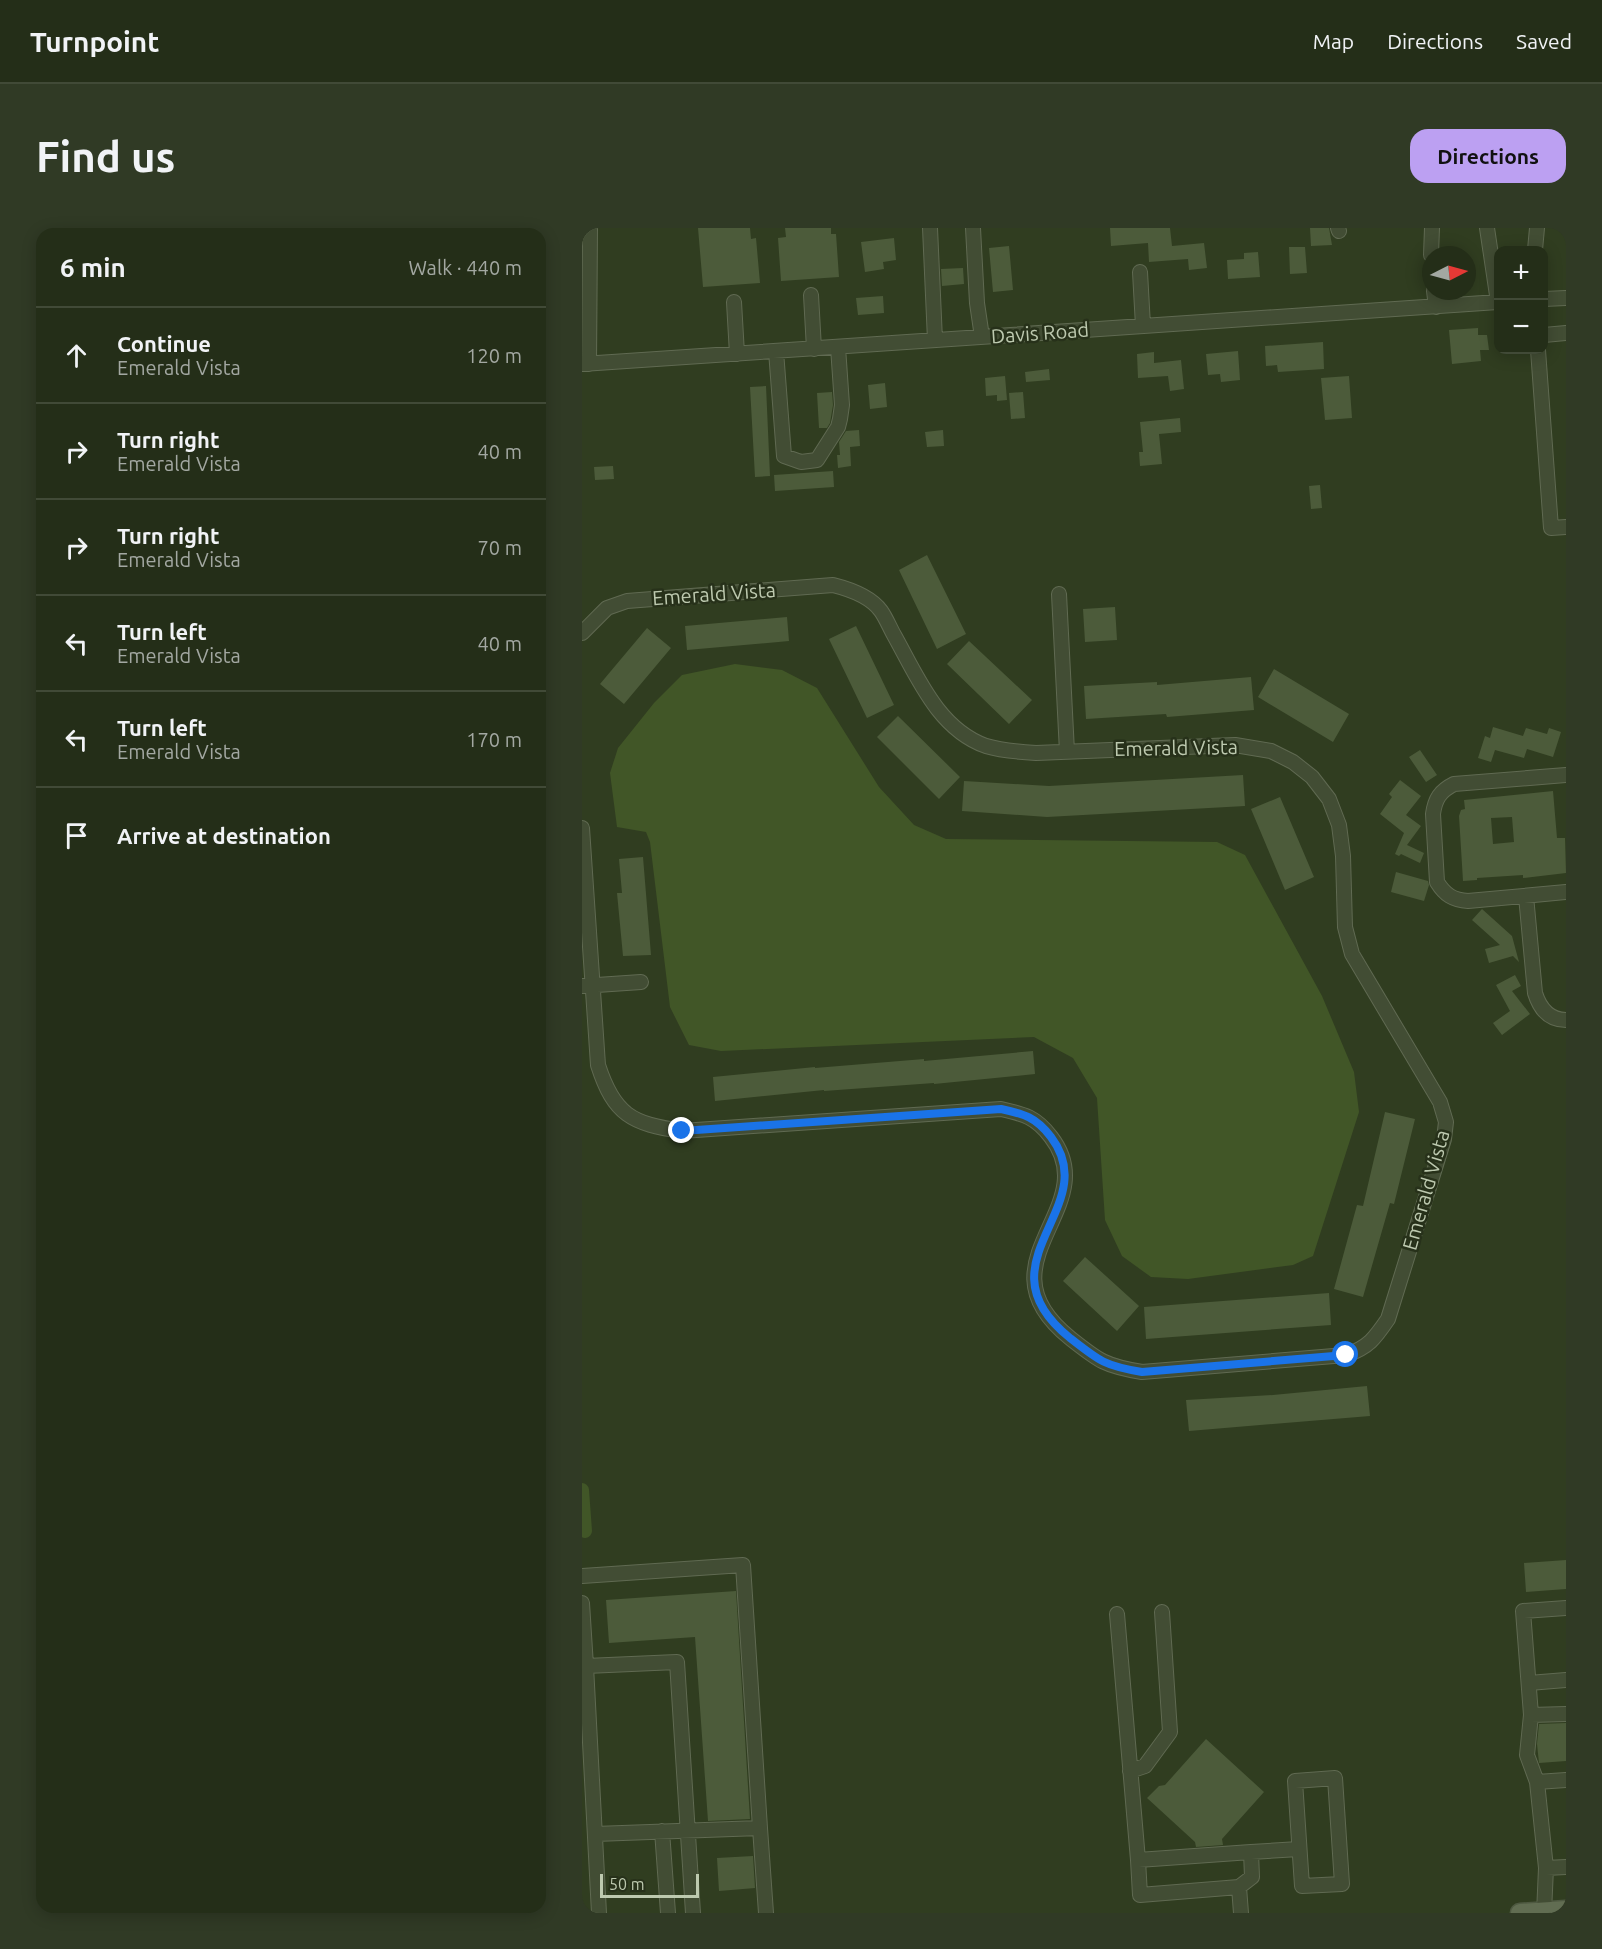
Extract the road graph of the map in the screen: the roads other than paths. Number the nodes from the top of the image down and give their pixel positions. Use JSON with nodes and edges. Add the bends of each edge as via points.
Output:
{"nodes":[{"id":1,"x":590,"y":228,"type":"edge"},
{"id":2,"x":930,"y":228,"type":"edge"},
{"id":3,"x":973,"y":228,"type":"edge"},
{"id":4,"x":1432,"y":228,"type":"edge"},
{"id":5,"x":1487,"y":228,"type":"edge"},
{"id":6,"x":1537,"y":228,"type":"edge"},
{"id":7,"x":1431,"y":246,"type":"edge"},
{"id":8,"x":1535,"y":246,"type":"edge"},
{"id":9,"x":1140,"y":272,"type":"dead end"},
{"id":10,"x":811,"y":295,"type":"dead end"},
{"id":11,"x":1566,"y":298,"type":"edge"},
{"id":12,"x":1548,"y":299,"type":"edge"},
{"id":13,"x":1435,"y":300,"type":"edge"},
{"id":14,"x":1498,"y":300,"type":"edge"},
{"id":15,"x":734,"y":302,"type":"dead end"},
{"id":16,"x":1494,"y":302,"type":"edge"},
{"id":17,"x":1436,"y":307,"type":"junction"},
{"id":18,"x":1143,"y":326,"type":"junction"},
{"id":19,"x":1566,"y":333,"type":"edge"},
{"id":20,"x":1548,"y":335,"type":"edge"},
{"id":21,"x":981,"y":337,"type":"junction"},
{"id":22,"x":935,"y":340,"type":"junction"},
{"id":23,"x":838,"y":347,"type":"junction"},
{"id":24,"x":814,"y":348,"type":"junction"},
{"id":25,"x":776,"y":351,"type":"junction"},
{"id":26,"x":737,"y":354,"type":"junction"},
{"id":27,"x":1538,"y":354,"type":"edge"},
{"id":28,"x":586,"y":364,"type":"edge"},
{"id":29,"x":1566,"y":527,"type":"edge"},
{"id":30,"x":1059,"y":594,"type":"dead end"},
{"id":31,"x":582,"y":633,"type":"edge"},
{"id":32,"x":1067,"y":752,"type":"junction"},
{"id":33,"x":1566,"y":775,"type":"edge"},
{"id":34,"x":582,"y":828,"type":"edge"},
{"id":35,"x":1566,"y":892,"type":"edge"},
{"id":36,"x":1526,"y":896,"type":"junction"},
{"id":37,"x":641,"y":982,"type":"dead end"},
{"id":38,"x":587,"y":986,"type":"edge"},
{"id":39,"x":1566,"y":1020,"type":"edge"},
{"id":40,"x":582,"y":1576,"type":"edge"},
{"id":41,"x":582,"y":1603,"type":"edge"},
{"id":42,"x":1566,"y":1608,"type":"edge"},
{"id":43,"x":1162,"y":1612,"type":"dead end"},
{"id":44,"x":1118,"y":1614,"type":"dead end"},
{"id":45,"x":586,"y":1666,"type":"junction"},
{"id":46,"x":1566,"y":1680,"type":"edge"},
{"id":47,"x":1529,"y":1683,"type":"junction"},
{"id":48,"x":1566,"y":1714,"type":"edge"},
{"id":49,"x":1531,"y":1715,"type":"junction"},
{"id":50,"x":586,"y":1748,"type":"edge"},
{"id":51,"x":1130,"y":1771,"type":"junction"},
{"id":52,"x":1566,"y":1780,"type":"edge"},
{"id":53,"x":1537,"y":1782,"type":"junction"},
{"id":54,"x":760,"y":1828,"type":"junction"},
{"id":55,"x":688,"y":1830,"type":"junction"},
{"id":56,"x":662,"y":1831,"type":"junction"},
{"id":57,"x":595,"y":1834,"type":"junction"},
{"id":58,"x":1299,"y":1849,"type":"junction"},
{"id":59,"x":1251,"y":1852,"type":"junction"},
{"id":60,"x":1138,"y":1860,"type":"junction"},
{"id":61,"x":1566,"y":1867,"type":"edge"},
{"id":62,"x":1546,"y":1868,"type":"junction"},
{"id":63,"x":1239,"y":1887,"type":"junction"},
{"id":64,"x":1566,"y":1910,"type":"edge"},
{"id":65,"x":1544,"y":1912,"type":"edge"},
{"id":66,"x":599,"y":1913,"type":"edge"},
{"id":67,"x":668,"y":1913,"type":"edge"},
{"id":68,"x":693,"y":1913,"type":"edge"},
{"id":69,"x":766,"y":1913,"type":"edge"},
{"id":70,"x":1240,"y":1913,"type":"edge"},
{"id":71,"x":1520,"y":1913,"type":"edge"}],
"edges":[{"from":1,"to":28,"type":"street"},
{"from":2,"to":22,"type":"street"},
{"from":3,"to":21,"type":"street"},
{"from":4,"to":7,"type":"street"},
{"from":5,"to":14,"type":"street"},
{"from":6,"to":8,"type":"street"},
{"from":9,"to":18,"type":"street"},
{"from":10,"to":24,"type":"street"},
{"from":11,"to":12,"type":"street"},
{"from":13,"to":17,"type":"street"},
{"from":15,"to":26,"type":"street"},
{"from":16,"to":17,"type":"street","name":"Davis Road"},
{"from":17,"to":18,"type":"street","name":"Davis Road"},
{"from":18,"to":21,"type":"street","name":"Davis Road"},
{"from":19,"to":20,"type":"street"},
{"from":21,"to":22,"type":"street","name":"Davis Road"},
{"from":22,"to":23,"type":"street","name":"Davis Road"},
{"from":23,"to":24,"type":"street","name":"Davis Road"},
{"from":23,"to":25,"type":"street","via":[[842,405],[838,427],[817,460],[801,462],[783,456]]},
{"from":24,"to":25,"type":"street","name":"Davis Road"},
{"from":25,"to":26,"type":"street","name":"Davis Road"},
{"from":26,"to":28,"type":"street","name":"Davis Road"},
{"from":27,"to":29,"type":"street","via":[[1551,528]]},
{"from":30,"to":32,"type":"street"},
{"from":31,"to":32,"type":"street","name":"Emerald Vista","via":[[607,608],[627,601],[833,585],[860,595],[880,610],[929,698],[962,732],[984,745],[1006,751]]},
{"from":32,"to":38,"type":"street","name":"Emerald Vista","via":[[1251,747],[1293,762],[1312,777],[1329,799],[1339,825],[1345,927],[1352,954],[1440,1101],[1446,1122],[1388,1319],[1363,1349],[1346,1355],[1142,1372],[1100,1361],[1060,1329],[1038,1299],[1034,1279],[1036,1257],[1064,1189],[1065,1169],[1059,1147],[1042,1125],[1024,1114],[1001,1109],[682,1131],[656,1127],[630,1118],[614,1103],[605,1087],[598,1065]]},
{"from":33,"to":36,"type":"street","via":[[1454,784],[1445,788],[1434,804],[1436,872],[1442,890],[1450,897],[1468,901]]},
{"from":34,"to":38,"type":"street","name":"Emerald Vista"},
{"from":35,"to":36,"type":"street"},
{"from":36,"to":39,"type":"street","via":[[1538,1003],[1551,1017]]},
{"from":37,"to":38,"type":"street"},
{"from":40,"to":54,"type":"street","via":[[742,1565]]},
{"from":41,"to":45,"type":"street"},
{"from":42,"to":47,"type":"street","via":[[1523,1611]]},
{"from":43,"to":51,"type":"street","via":[[1170,1732],[1145,1766]]},
{"from":44,"to":51,"type":"street"},
{"from":45,"to":50,"type":"street"},
{"from":45,"to":55,"type":"street","via":[[677,1662]]},
{"from":46,"to":47,"type":"street"},
{"from":47,"to":49,"type":"street"},
{"from":48,"to":49,"type":"street"},
{"from":49,"to":53,"type":"street","via":[[1527,1755]]},
{"from":50,"to":57,"type":"street"},
{"from":51,"to":60,"type":"street"},
{"from":52,"to":53,"type":"street"},
{"from":53,"to":62,"type":"street"},
{"from":54,"to":55,"type":"street"},
{"from":54,"to":69,"type":"street"},
{"from":55,"to":56,"type":"street"},
{"from":55,"to":68,"type":"street"},
{"from":56,"to":57,"type":"street"},
{"from":56,"to":67,"type":"street"},
{"from":57,"to":66,"type":"street"},
{"from":58,"to":58,"type":"street","via":[[1295,1781],[1335,1778],[1342,1884],[1302,1886]]},
{"from":58,"to":59,"type":"street"},
{"from":59,"to":60,"type":"street"},
{"from":59,"to":63,"type":"street","via":[[1252,1877]]},
{"from":60,"to":63,"type":"street","via":[[1140,1895]]},
{"from":61,"to":62,"type":"street"},
{"from":62,"to":65,"type":"street"},
{"from":63,"to":70,"type":"street"},
{"from":64,"to":65,"type":"main road"},
{"from":65,"to":71,"type":"main road"}]}
